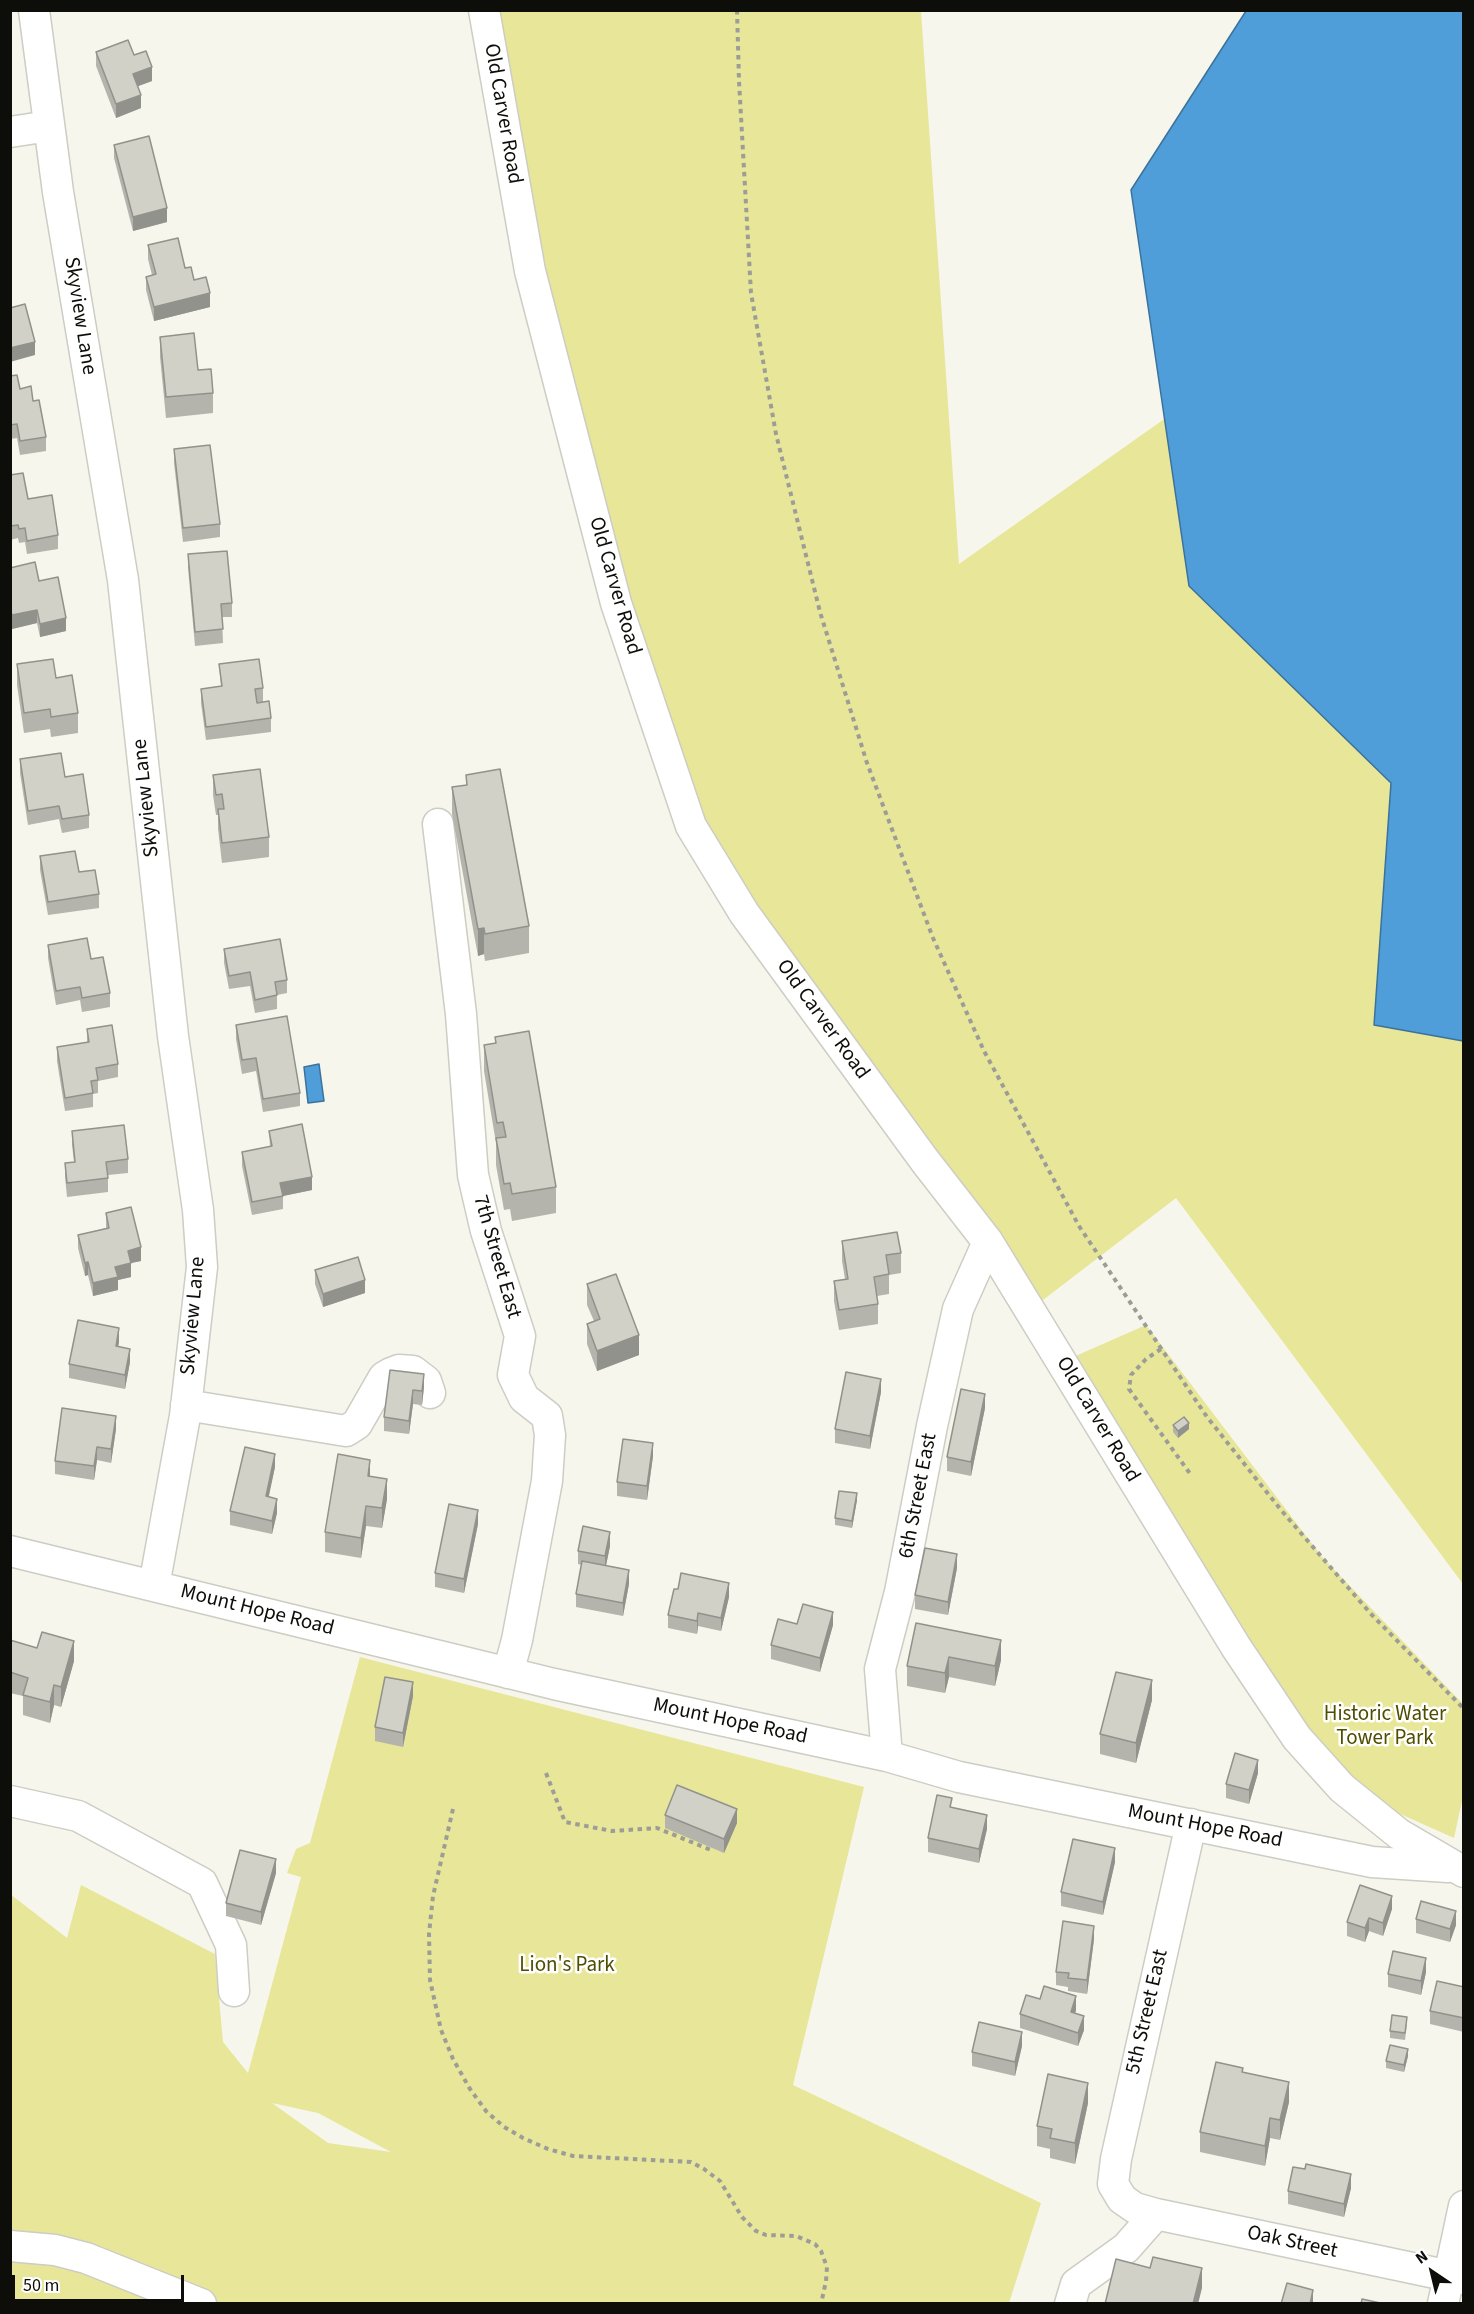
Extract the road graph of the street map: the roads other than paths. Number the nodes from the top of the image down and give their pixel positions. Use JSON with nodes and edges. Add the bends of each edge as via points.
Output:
{"nodes":[{"id":1,"x":34,"y":10,"type":"edge"},
{"id":2,"x":484,"y":10,"type":"edge"},
{"id":3,"x":49,"y":126,"type":"junction"},
{"id":4,"x":10,"y":132,"type":"edge"},
{"id":5,"x":438,"y":824,"type":"dead end"},
{"id":6,"x":988,"y":1242,"type":"junction"},
{"id":7,"x":430,"y":1393,"type":"dead end"},
{"id":8,"x":186,"y":1405,"type":"junction"},
{"id":9,"x":10,"y":1551,"type":"edge"},
{"id":10,"x":154,"y":1586,"type":"junction"},
{"id":11,"x":508,"y":1673,"type":"junction"},
{"id":12,"x":887,"y":1756,"type":"junction"},
{"id":13,"x":10,"y":1801,"type":"edge"},
{"id":14,"x":1191,"y":1824,"type":"junction"},
{"id":15,"x":1459,"y":1869,"type":"edge"},
{"id":16,"x":234,"y":1991,"type":"dead end"},
{"id":17,"x":1122,"y":2199,"type":"joint"},
{"id":18,"x":1464,"y":2206,"type":"edge"},
{"id":19,"x":1156,"y":2214,"type":"junction"},
{"id":20,"x":10,"y":2246,"type":"edge"},
{"id":21,"x":1452,"y":2286,"type":"edge"},
{"id":22,"x":201,"y":2304,"type":"edge"},
{"id":23,"x":1070,"y":2304,"type":"edge"}],
"edges":[{"from":1,"to":3,"type":"street","name":"Skyview Lane"},
{"from":2,"to":6,"type":"street","name":"Old Carver Road","via":[[530,272],[616,603],[691,826],[744,913]]},
{"from":3,"to":4,"type":"street"},
{"from":3,"to":8,"type":"street","name":"Skyview Lane","via":[[123,580],[174,1036],[198,1210],[202,1267]]},
{"from":5,"to":11,"type":"street","name":"7th Street East","via":[[461,1014],[473,1175],[486,1231],[520,1336],[513,1375],[524,1398],[547,1416],[550,1435],[547,1481]]},
{"from":6,"to":12,"type":"street","name":"6th Street East","via":[[958,1309],[900,1592],[880,1669]]},
{"from":6,"to":15,"type":"street","name":"Old Carver Road","via":[[1236,1647],[1297,1738],[1342,1788],[1391,1828]]},
{"from":7,"to":8,"type":"street","via":[[426,1381],[413,1371],[391,1373],[384,1377],[357,1424],[346,1431]]},
{"from":8,"to":10,"type":"street","name":"Skyview Lane"},
{"from":9,"to":10,"type":"street","name":"Mount Hope Road"},
{"from":10,"to":11,"type":"street","name":"Mount Hope Road"},
{"from":11,"to":12,"type":"street","name":"Mount Hope Road"},
{"from":12,"to":14,"type":"street","name":"Mount Hope Road","via":[[959,1777]]},
{"from":13,"to":16,"type":"street","via":[[78,1816],[202,1883],[231,1945]]},
{"from":14,"to":15,"type":"street","name":"Mount Hope Road","via":[[1372,1862]]},
{"from":14,"to":17,"type":"street","name":"5th Street East","via":[[1116,2159],[1113,2184]]},
{"from":17,"to":19,"type":"street","name":"Oak Street"},
{"from":18,"to":21,"type":"street"},
{"from":19,"to":21,"type":"street","name":"Oak Street"},
{"from":19,"to":23,"type":"street","via":[[1126,2248],[1076,2284]]},
{"from":20,"to":22,"type":"street","via":[[55,2250],[86,2258]]}]}
